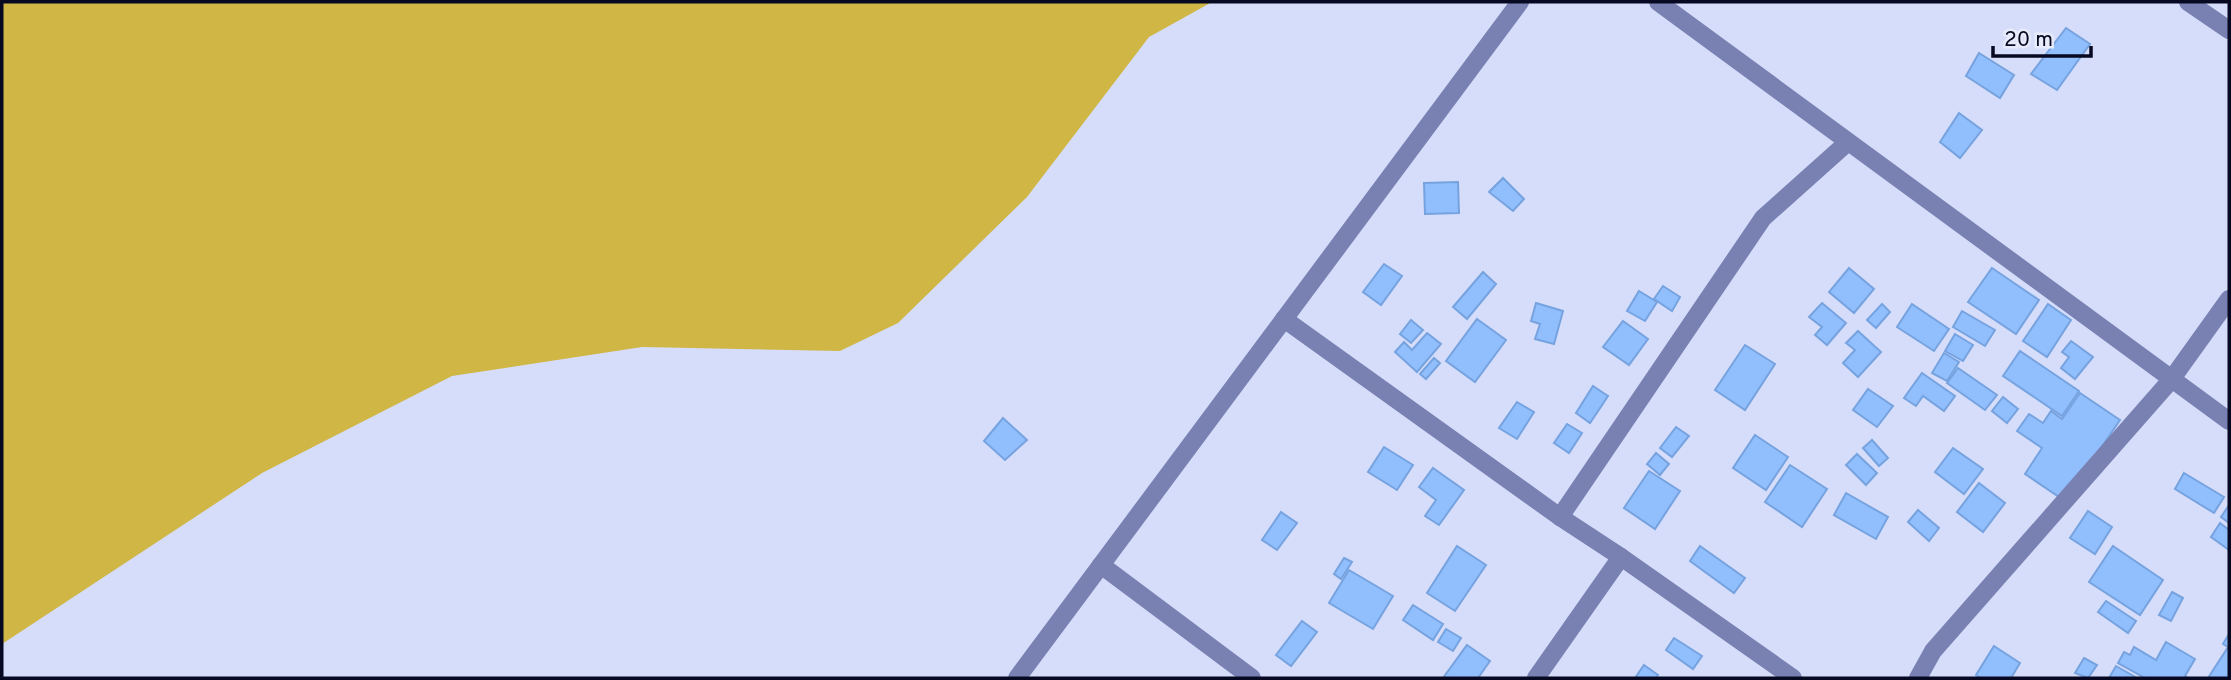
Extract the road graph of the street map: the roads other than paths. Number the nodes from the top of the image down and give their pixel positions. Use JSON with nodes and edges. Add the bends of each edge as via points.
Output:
{"nodes":[{"id":1,"x":1520,"y":2,"type":"edge"},
{"id":2,"x":1658,"y":2,"type":"edge"},
{"id":3,"x":2188,"y":2,"type":"edge"},
{"id":4,"x":2229,"y":30,"type":"edge"},
{"id":5,"x":1848,"y":142,"type":"junction"},
{"id":6,"x":2229,"y":299,"type":"edge"},
{"id":7,"x":1284,"y":319,"type":"junction"},
{"id":8,"x":2171,"y":380,"type":"junction"},
{"id":9,"x":2229,"y":421,"type":"edge"},
{"id":10,"x":1560,"y":517,"type":"junction"},
{"id":11,"x":1621,"y":557,"type":"junction"},
{"id":12,"x":1101,"y":565,"type":"junction"},
{"id":13,"x":1017,"y":678,"type":"edge"},
{"id":14,"x":1252,"y":678,"type":"edge"},
{"id":15,"x":1536,"y":678,"type":"edge"},
{"id":16,"x":1793,"y":678,"type":"edge"},
{"id":17,"x":1918,"y":678,"type":"edge"}],
"edges":[{"from":1,"to":7,"type":"street"},
{"from":2,"to":5,"type":"street"},
{"from":3,"to":4,"type":"street"},
{"from":5,"to":8,"type":"street"},
{"from":5,"to":10,"type":"street","via":[[1763,218]]},
{"from":6,"to":8,"type":"street"},
{"from":7,"to":10,"type":"street"},
{"from":7,"to":12,"type":"street"},
{"from":8,"to":9,"type":"street"},
{"from":8,"to":17,"type":"street","via":[[1933,651]]},
{"from":10,"to":11,"type":"street"},
{"from":11,"to":15,"type":"street"},
{"from":11,"to":16,"type":"street"},
{"from":12,"to":13,"type":"street"},
{"from":12,"to":14,"type":"street"}]}
